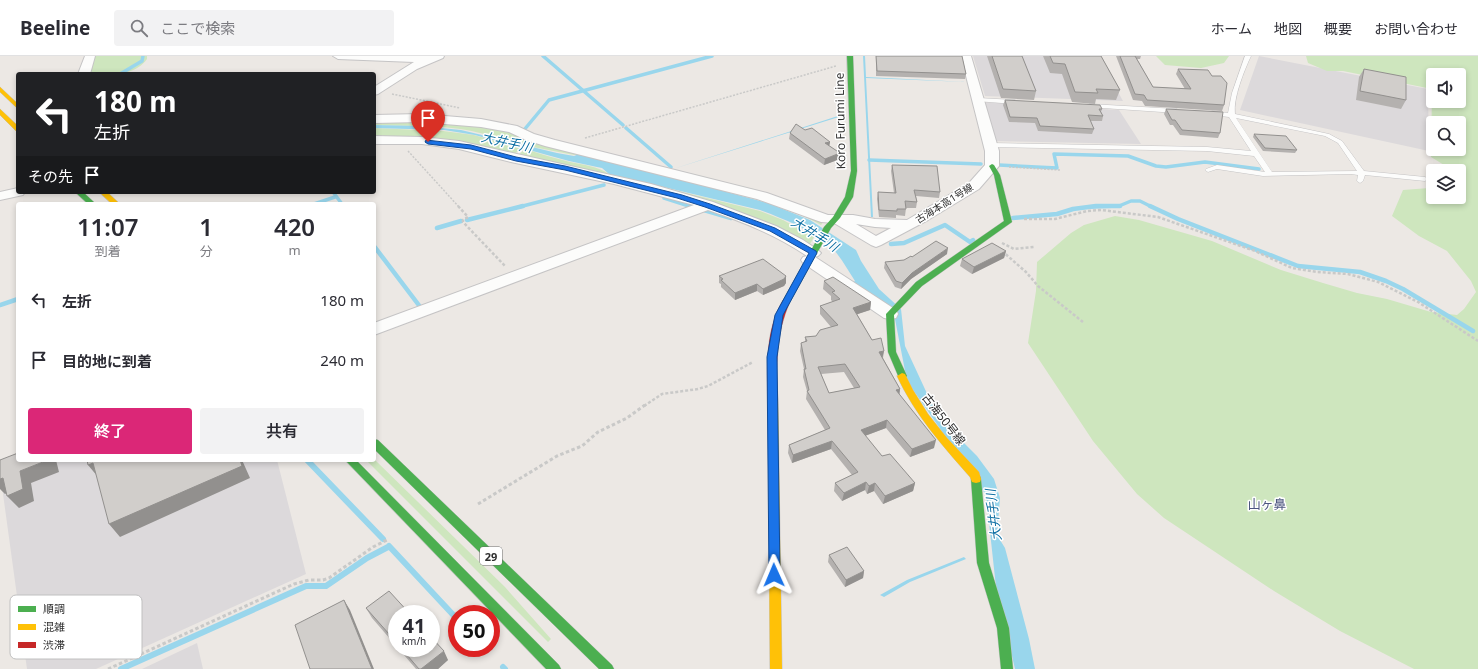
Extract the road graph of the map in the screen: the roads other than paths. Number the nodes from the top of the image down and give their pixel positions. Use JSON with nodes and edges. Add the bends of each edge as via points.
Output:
{"nodes":[{"id":1,"x":90,"y":56,"type":"edge"},
{"id":2,"x":338,"y":56,"type":"edge"},
{"id":3,"x":440,"y":56,"type":"edge"},
{"id":4,"x":966,"y":56,"type":"edge"},
{"id":5,"x":1248,"y":56,"type":"edge"},
{"id":6,"x":426,"y":59,"type":"junction"},
{"id":7,"x":850,"y":60,"type":"edge"},
{"id":8,"x":85,"y":72,"type":"edge"},
{"id":9,"x":0,"y":89,"type":"edge"},
{"id":10,"x":376,"y":91,"type":"edge"},
{"id":11,"x":978,"y":100,"type":"junction"},
{"id":12,"x":1026,"y":103,"type":"edge"},
{"id":13,"x":16,"y":105,"type":"edge"},
{"id":14,"x":1082,"y":106,"type":"edge"},
{"id":15,"x":0,"y":111,"type":"edge"},
{"id":16,"x":1186,"y":111,"type":"edge"},
{"id":17,"x":1202,"y":112,"type":"edge"},
{"id":18,"x":1232,"y":115,"type":"junction"},
{"id":19,"x":376,"y":119,"type":"edge"},
{"id":20,"x":16,"y":128,"type":"edge"},
{"id":21,"x":376,"y":140,"type":"edge"},
{"id":22,"x":990,"y":145,"type":"junction"},
{"id":23,"x":524,"y":148,"type":"junction"},
{"id":24,"x":1256,"y":154,"type":"junction"},
{"id":25,"x":992,"y":166,"type":"junction"},
{"id":26,"x":1208,"y":170,"type":"dead end"},
{"id":27,"x":1269,"y":173,"type":"junction"},
{"id":28,"x":1361,"y":173,"type":"junction"},
{"id":29,"x":1426,"y":179,"type":"dead end"},
{"id":30,"x":1360,"y":181,"type":"dead end"},
{"id":31,"x":16,"y":192,"type":"edge"},
{"id":32,"x":81,"y":194,"type":"edge"},
{"id":33,"x":105,"y":194,"type":"edge"},
{"id":34,"x":0,"y":196,"type":"edge"},
{"id":35,"x":90,"y":202,"type":"edge"},
{"id":36,"x":114,"y":202,"type":"edge"},
{"id":37,"x":708,"y":205,"type":"junction"},
{"id":38,"x":832,"y":223,"type":"junction"},
{"id":39,"x":909,"y":224,"type":"junction"},
{"id":40,"x":813,"y":253,"type":"junction"},
{"id":41,"x":890,"y":314,"type":"junction"},
{"id":42,"x":376,"y":328,"type":"edge"},
{"id":43,"x":376,"y":445,"type":"edge"},
{"id":44,"x":352,"y":462,"type":"edge"},
{"id":45,"x":555,"y":669,"type":"edge"},
{"id":46,"x":608,"y":669,"type":"edge"},
{"id":47,"x":776,"y":669,"type":"edge"},
{"id":48,"x":1007,"y":669,"type":"edge"}],
"edges":[{"from":1,"to":8,"type":"street"},
{"from":2,"to":6,"type":"street"},
{"from":3,"to":6,"type":"street"},
{"from":4,"to":11,"type":"street"},
{"from":5,"to":18,"type":"lane","via":[[1231,111]]},
{"from":6,"to":10,"type":"street"},
{"from":7,"to":38,"type":"main road","name":"Koro Furumi Line","via":[[854,171],[849,198]]},
{"from":9,"to":13,"type":"main road"},
{"from":11,"to":12,"type":"lane"},
{"from":11,"to":22,"type":"street"},
{"from":14,"to":16,"type":"lane"},
{"from":15,"to":20,"type":"main road"},
{"from":17,"to":18,"type":"lane"},
{"from":18,"to":24,"type":"lane"},
{"from":18,"to":28,"type":"lane","via":[[1327,136],[1340,142]]},
{"from":19,"to":23,"type":"street","via":[[421,118],[482,123],[512,129]]},
{"from":21,"to":23,"type":"street","via":[[397,139],[471,147]]},
{"from":22,"to":24,"type":"lane","via":[[1207,149]]},
{"from":22,"to":25,"type":"street"},
{"from":23,"to":37,"type":"street","via":[[565,168]]},
{"from":23,"to":38,"type":"street","via":[[572,147],[762,196]]},
{"from":24,"to":27,"type":"lane"},
{"from":25,"to":39,"type":"street","name":"古海本高1号線","via":[[974,186]]},
{"from":25,"to":41,"type":"main road","via":[[997,175],[1008,222],[919,284]]},
{"from":26,"to":27,"type":"lane","via":[[1226,168]]},
{"from":27,"to":28,"type":"lane"},
{"from":28,"to":29,"type":"lane"},
{"from":28,"to":30,"type":"lane"},
{"from":31,"to":34,"type":"street"},
{"from":32,"to":35,"type":"main road"},
{"from":33,"to":36,"type":"main road"},
{"from":37,"to":40,"type":"street","via":[[772,229]]},
{"from":37,"to":42,"type":"street"},
{"from":38,"to":39,"type":"street","via":[[853,219],[875,223]]},
{"from":38,"to":39,"type":"street","name":"古海本高1号線","via":[[876,242]]},
{"from":38,"to":40,"type":"main road","name":"Koro Furumi Line"},
{"from":40,"to":41,"type":"street"},
{"from":40,"to":47,"type":"main road","name":"Koro Furumi Line","via":[[779,315],[772,357]]},
{"from":41,"to":48,"type":"main road","name":"古海50号線","via":[[892,352],[909,393],[928,423],[975,475],[983,563],[1003,628]]},
{"from":43,"to":46,"type":"main road","number":"29"},
{"from":44,"to":45,"type":"main road"}]}
